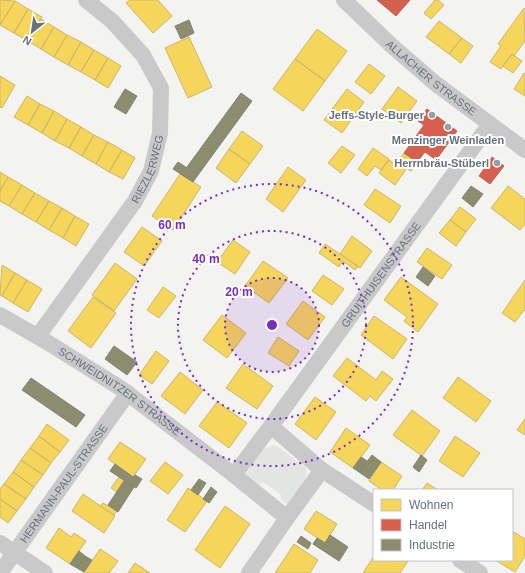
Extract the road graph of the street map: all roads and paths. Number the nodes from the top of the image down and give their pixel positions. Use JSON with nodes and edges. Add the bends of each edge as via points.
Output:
{"nodes":[{"id":1,"x":86,"y":0,"type":"edge"},
{"id":2,"x":344,"y":0,"type":"edge"},
{"id":3,"x":490,"y":124,"type":"junction"},
{"id":4,"x":525,"y":150,"type":"edge"},
{"id":5,"x":0,"y":315,"type":"edge"},
{"id":6,"x":38,"y":336,"type":"junction"},
{"id":7,"x":128,"y":393,"type":"junction"},
{"id":8,"x":271,"y":426,"type":"junction"},
{"id":9,"x":322,"y":470,"type":"junction"},
{"id":10,"x":234,"y":475,"type":"junction"},
{"id":11,"x":373,"y":503,"type":"edge"},
{"id":12,"x":287,"y":518,"type":"junction"},
{"id":13,"x":0,"y":543,"type":"edge"},
{"id":14,"x":14,"y":552,"type":"junction"},
{"id":15,"x":462,"y":561,"type":"edge"},
{"id":16,"x":0,"y":573,"type":"edge"},
{"id":17,"x":45,"y":573,"type":"edge"},
{"id":18,"x":249,"y":573,"type":"edge"},
{"id":19,"x":480,"y":573,"type":"edge"}],
"edges":[{"from":1,"to":6,"type":"street","name":"RIEZLERWEG","via":[[112,21],[143,55],[161,88],[160,133],[151,171],[135,201]]},
{"from":2,"to":3,"type":"street","name":"ALLACHER STRASSE","via":[[436,84]]},
{"from":3,"to":4,"type":"street","name":"ALLACHER STRASSE"},
{"from":3,"to":8,"type":"street","name":"GRUITHUISENSTRASSE"},
{"from":5,"to":6,"type":"street","name":"SCHWEIDNITZER STRASSE"},
{"from":6,"to":7,"type":"street","name":"SCHWEIDNITZER STRASSE"},
{"from":7,"to":10,"type":"street","name":"SCHWEIDNITZER STRASSE"},
{"from":7,"to":14,"type":"street","name":"HERMANN-PAUL-STRASSE"},
{"from":8,"to":9,"type":"street"},
{"from":8,"to":10,"type":"street","name":"GRUITHUISENSTRASSE"},
{"from":9,"to":11,"type":"street"},
{"from":9,"to":12,"type":"street"},
{"from":10,"to":12,"type":"street","name":"SCHWEIDNITZER STRASSE"},
{"from":12,"to":18,"type":"street"},
{"from":13,"to":14,"type":"street"},
{"from":14,"to":16,"type":"street","name":"HERMANN-PAUL-STRASSE"},
{"from":14,"to":17,"type":"street"},
{"from":15,"to":19,"type":"street"}]}
